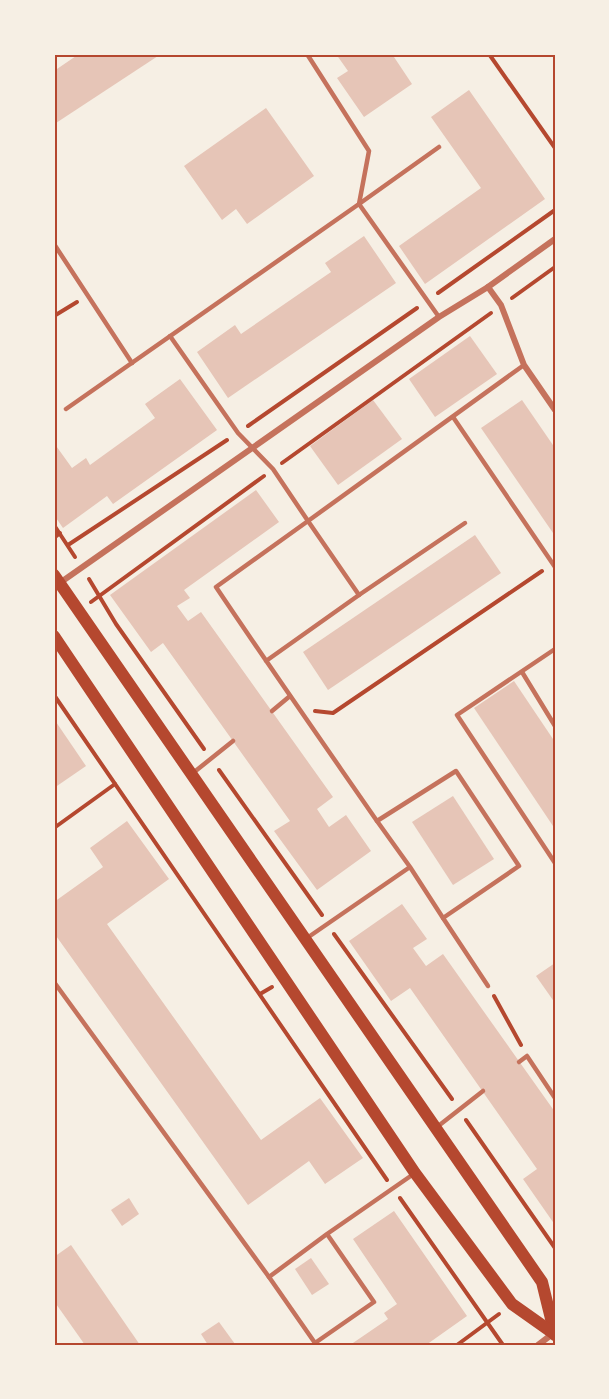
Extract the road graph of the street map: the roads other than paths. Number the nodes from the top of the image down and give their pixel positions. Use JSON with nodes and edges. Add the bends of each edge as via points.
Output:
{"nodes":[{"id":1,"x":308,"y":54,"type":"edge"},
{"id":2,"x":439,"y":147,"type":"dead end"},
{"id":3,"x":359,"y":204,"type":"junction"},
{"id":4,"x":555,"y":239,"type":"edge"},
{"id":5,"x":54,"y":244,"type":"edge"},
{"id":6,"x":488,"y":287,"type":"junction"},
{"id":7,"x":439,"y":317,"type":"junction"},
{"id":8,"x":170,"y":336,"type":"junction"},
{"id":9,"x":132,"y":363,"type":"junction"},
{"id":10,"x":524,"y":365,"type":"junction"},
{"id":11,"x":66,"y":408,"type":"dead end"},
{"id":12,"x":555,"y":410,"type":"edge"},
{"id":13,"x":453,"y":417,"type":"junction"},
{"id":14,"x":251,"y":448,"type":"junction"},
{"id":15,"x":308,"y":521,"type":"junction"},
{"id":16,"x":465,"y":523,"type":"dead end"},
{"id":17,"x":554,"y":564,"type":"edge"},
{"id":18,"x":56,"y":581,"type":"edge"},
{"id":19,"x":359,"y":595,"type":"junction"},
{"id":20,"x":54,"y":636,"type":"edge"},
{"id":21,"x":555,"y":649,"type":"edge"},
{"id":22,"x":266,"y":661,"type":"junction"},
{"id":23,"x":524,"y":671,"type":"junction"},
{"id":24,"x":290,"y":696,"type":"junction"},
{"id":25,"x":272,"y":711,"type":"dead end"},
{"id":26,"x":555,"y":726,"type":"edge"},
{"id":27,"x":233,"y":741,"type":"dead end"},
{"id":28,"x":192,"y":774,"type":"junction"},
{"id":29,"x":377,"y":821,"type":"junction"},
{"id":30,"x":555,"y":863,"type":"edge"},
{"id":31,"x":410,"y":867,"type":"junction"},
{"id":32,"x":443,"y":918,"type":"junction"},
{"id":33,"x":307,"y":938,"type":"junction"},
{"id":34,"x":54,"y":982,"type":"edge"},
{"id":35,"x":488,"y":986,"type":"road end"},
{"id":36,"x":519,"y":1062,"type":"dead end"},
{"id":37,"x":483,"y":1091,"type":"dead end"},
{"id":38,"x":555,"y":1098,"type":"edge"},
{"id":39,"x":434,"y":1129,"type":"junction"},
{"id":40,"x":415,"y":1173,"type":"junction"},
{"id":41,"x":327,"y":1234,"type":"junction"},
{"id":42,"x":268,"y":1277,"type":"junction"},
{"id":43,"x":554,"y":1333,"type":"edge"},
{"id":44,"x":538,"y":1345,"type":"edge"}],
"edges":[{"from":1,"to":3,"type":"lane","via":[[369,151]]},
{"from":2,"to":3,"type":"lane"},
{"from":3,"to":7,"type":"lane"},
{"from":3,"to":8,"type":"lane"},
{"from":4,"to":6,"type":"street"},
{"from":5,"to":9,"type":"lane"},
{"from":6,"to":7,"type":"street"},
{"from":6,"to":10,"type":"street","via":[[501,305]]},
{"from":7,"to":14,"type":"street"},
{"from":8,"to":9,"type":"lane"},
{"from":8,"to":14,"type":"lane"},
{"from":9,"to":11,"type":"lane"},
{"from":10,"to":12,"type":"street"},
{"from":10,"to":13,"type":"lane"},
{"from":13,"to":15,"type":"lane"},
{"from":13,"to":17,"type":"lane"},
{"from":14,"to":15,"type":"lane","via":[[273,469]]},
{"from":14,"to":18,"type":"street"},
{"from":15,"to":19,"type":"lane"},
{"from":15,"to":22,"type":"lane","via":[[216,587]]},
{"from":16,"to":19,"type":"lane"},
{"from":18,"to":28,"type":"main road"},
{"from":19,"to":22,"type":"lane"},
{"from":20,"to":40,"type":"main road"},
{"from":21,"to":23,"type":"lane"},
{"from":22,"to":24,"type":"lane"},
{"from":23,"to":26,"type":"lane","via":[[520,673]]},
{"from":23,"to":30,"type":"lane","via":[[457,715]]},
{"from":24,"to":25,"type":"lane"},
{"from":24,"to":29,"type":"lane"},
{"from":27,"to":28,"type":"lane"},
{"from":28,"to":33,"type":"main road"},
{"from":29,"to":31,"type":"lane"},
{"from":29,"to":32,"type":"lane","via":[[456,771],[519,866]]},
{"from":31,"to":32,"type":"lane"},
{"from":31,"to":33,"type":"lane"},
{"from":32,"to":35,"type":"lane"},
{"from":33,"to":39,"type":"main road"},
{"from":34,"to":42,"type":"lane"},
{"from":36,"to":38,"type":"lane","via":[[527,1056]]},
{"from":37,"to":39,"type":"lane"},
{"from":39,"to":43,"type":"main road","via":[[542,1282]]},
{"from":40,"to":41,"type":"lane"},
{"from":40,"to":43,"type":"main road","via":[[512,1304]]},
{"from":41,"to":42,"type":"lane"},
{"from":41,"to":42,"type":"lane","via":[[374,1302],[315,1343]]},
{"from":43,"to":44,"type":"street"}]}
